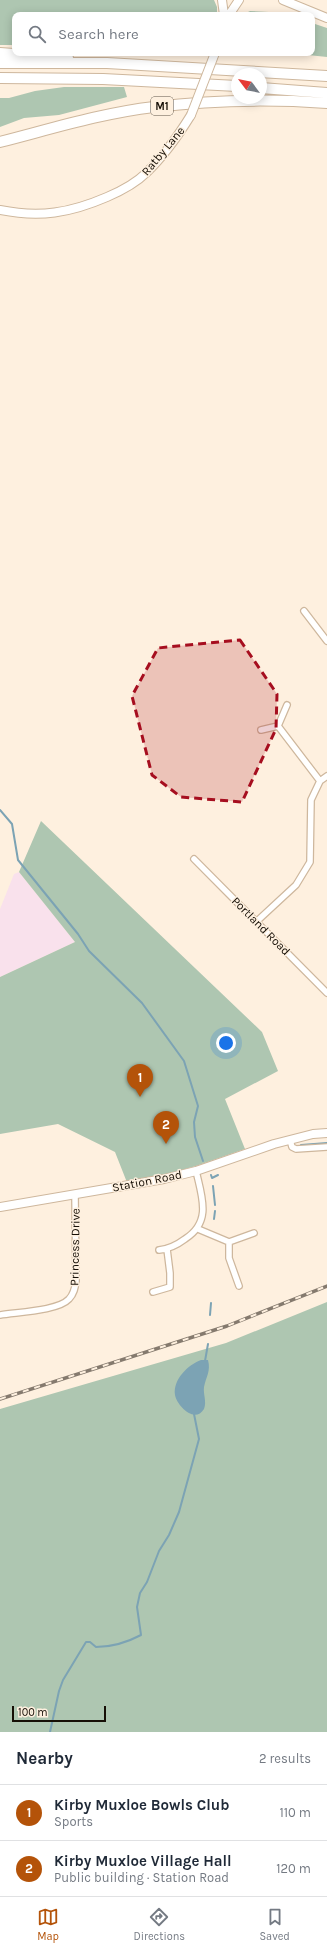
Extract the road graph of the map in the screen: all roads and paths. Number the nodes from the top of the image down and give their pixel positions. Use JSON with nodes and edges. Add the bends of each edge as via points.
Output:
{"nodes":[{"id":1,"x":222,"y":0,"type":"edge"},
{"id":2,"x":239,"y":0,"type":"edge"},
{"id":3,"x":283,"y":0,"type":"edge"},
{"id":4,"x":292,"y":2,"type":"edge"},
{"id":5,"x":224,"y":12,"type":"edge"},
{"id":6,"x":231,"y":12,"type":"edge"},
{"id":7,"x":314,"y":12,"type":"edge"},
{"id":8,"x":315,"y":13,"type":"edge"},
{"id":9,"x":327,"y":18,"type":"edge"},
{"id":10,"x":0,"y":53,"type":"edge"},
{"id":11,"x":12,"y":54,"type":"edge"},
{"id":12,"x":53,"y":56,"type":"edge"},
{"id":13,"x":214,"y":56,"type":"edge"},
{"id":14,"x":0,"y":63,"type":"edge"},
{"id":15,"x":108,"y":63,"type":"junction"},
{"id":16,"x":327,"y":76,"type":"edge"},
{"id":17,"x":0,"y":78,"type":"edge"},
{"id":18,"x":231,"y":86,"type":"edge"},
{"id":19,"x":267,"y":88,"type":"edge"},
{"id":20,"x":327,"y":93,"type":"edge"},
{"id":21,"x":327,"y":103,"type":"edge"},
{"id":22,"x":0,"y":142,"type":"edge"},
{"id":23,"x":0,"y":210,"type":"edge"},
{"id":24,"x":304,"y":611,"type":"dead end"},
{"id":25,"x":327,"y":641,"type":"edge"},
{"id":26,"x":286,"y":705,"type":"dead end"},
{"id":27,"x":278,"y":726,"type":"junction"},
{"id":28,"x":261,"y":730,"type":"dead end"},
{"id":29,"x":327,"y":776,"type":"edge"},
{"id":30,"x":320,"y":781,"type":"junction"},
{"id":31,"x":194,"y":859,"type":"dead end"},
{"id":32,"x":256,"y":922,"type":"junction"},
{"id":33,"x":327,"y":993,"type":"edge"},
{"id":34,"x":327,"y":1133,"type":"edge"},
{"id":35,"x":290,"y":1140,"type":"junction"},
{"id":36,"x":327,"y":1147,"type":"edge"},
{"id":37,"x":196,"y":1172,"type":"junction"},
{"id":38,"x":75,"y":1195,"type":"junction"},
{"id":39,"x":0,"y":1207,"type":"edge"},
{"id":40,"x":198,"y":1229,"type":"junction"},
{"id":41,"x":254,"y":1233,"type":"dead end"},
{"id":42,"x":229,"y":1242,"type":"junction"},
{"id":43,"x":166,"y":1249,"type":"junction"},
{"id":44,"x":159,"y":1250,"type":"dead end"},
{"id":45,"x":239,"y":1286,"type":"dead end"},
{"id":46,"x":153,"y":1292,"type":"dead end"},
{"id":47,"x":0,"y":1315,"type":"edge"}],
"edges":[{"from":1,"to":5,"type":"street"},
{"from":2,"to":6,"type":"street"},
{"from":3,"to":4,"type":"street"},
{"from":4,"to":7,"type":"street"},
{"from":8,"to":9,"type":"street"},
{"from":10,"to":11,"type":"highway"},
{"from":12,"to":15,"type":"highway"},
{"from":13,"to":23,"type":"street","name":"Ratby Lane","bridge":true,"via":[[191,115],[174,141],[146,174],[124,190],[67,212],[38,215]]},
{"from":14,"to":15,"type":"highway"},
{"from":15,"to":16,"type":"highway"},
{"from":17,"to":18,"type":"highway","number":"M1","via":[[103,78]]},
{"from":19,"to":20,"type":"highway"},
{"from":21,"to":22,"type":"highway","number":"M1","via":[[257,100],[154,107],[77,122]]},
{"from":24,"to":25,"type":"street"},
{"from":26,"to":27,"type":"street"},
{"from":27,"to":28,"type":"street"},
{"from":27,"to":30,"type":"street"},
{"from":29,"to":30,"type":"street"},
{"from":30,"to":32,"type":"street","via":[[311,800],[310,862],[296,885]]},
{"from":31,"to":32,"type":"street","name":"Portland Road"},
{"from":32,"to":33,"type":"street","name":"Portland Road"},
{"from":34,"to":35,"type":"street","name":"Station Road"},
{"from":35,"to":36,"type":"street","via":[[292,1147],[296,1149]]},
{"from":35,"to":37,"type":"street","name":"Station Road"},
{"from":37,"to":38,"type":"street","name":"Station Road"},
{"from":37,"to":40,"type":"street","via":[[204,1203],[203,1218]]},
{"from":38,"to":39,"type":"street","name":"Station Road"},
{"from":38,"to":47,"type":"street","name":"Princess Drive","via":[[76,1281],[70,1299],[56,1306]]},
{"from":40,"to":42,"type":"street"},
{"from":40,"to":43,"type":"street","via":[[185,1240]]},
{"from":41,"to":42,"type":"street"},
{"from":42,"to":45,"type":"street","via":[[229,1258]]},
{"from":43,"to":44,"type":"street"},
{"from":43,"to":46,"type":"street","via":[[170,1287]]}]}
